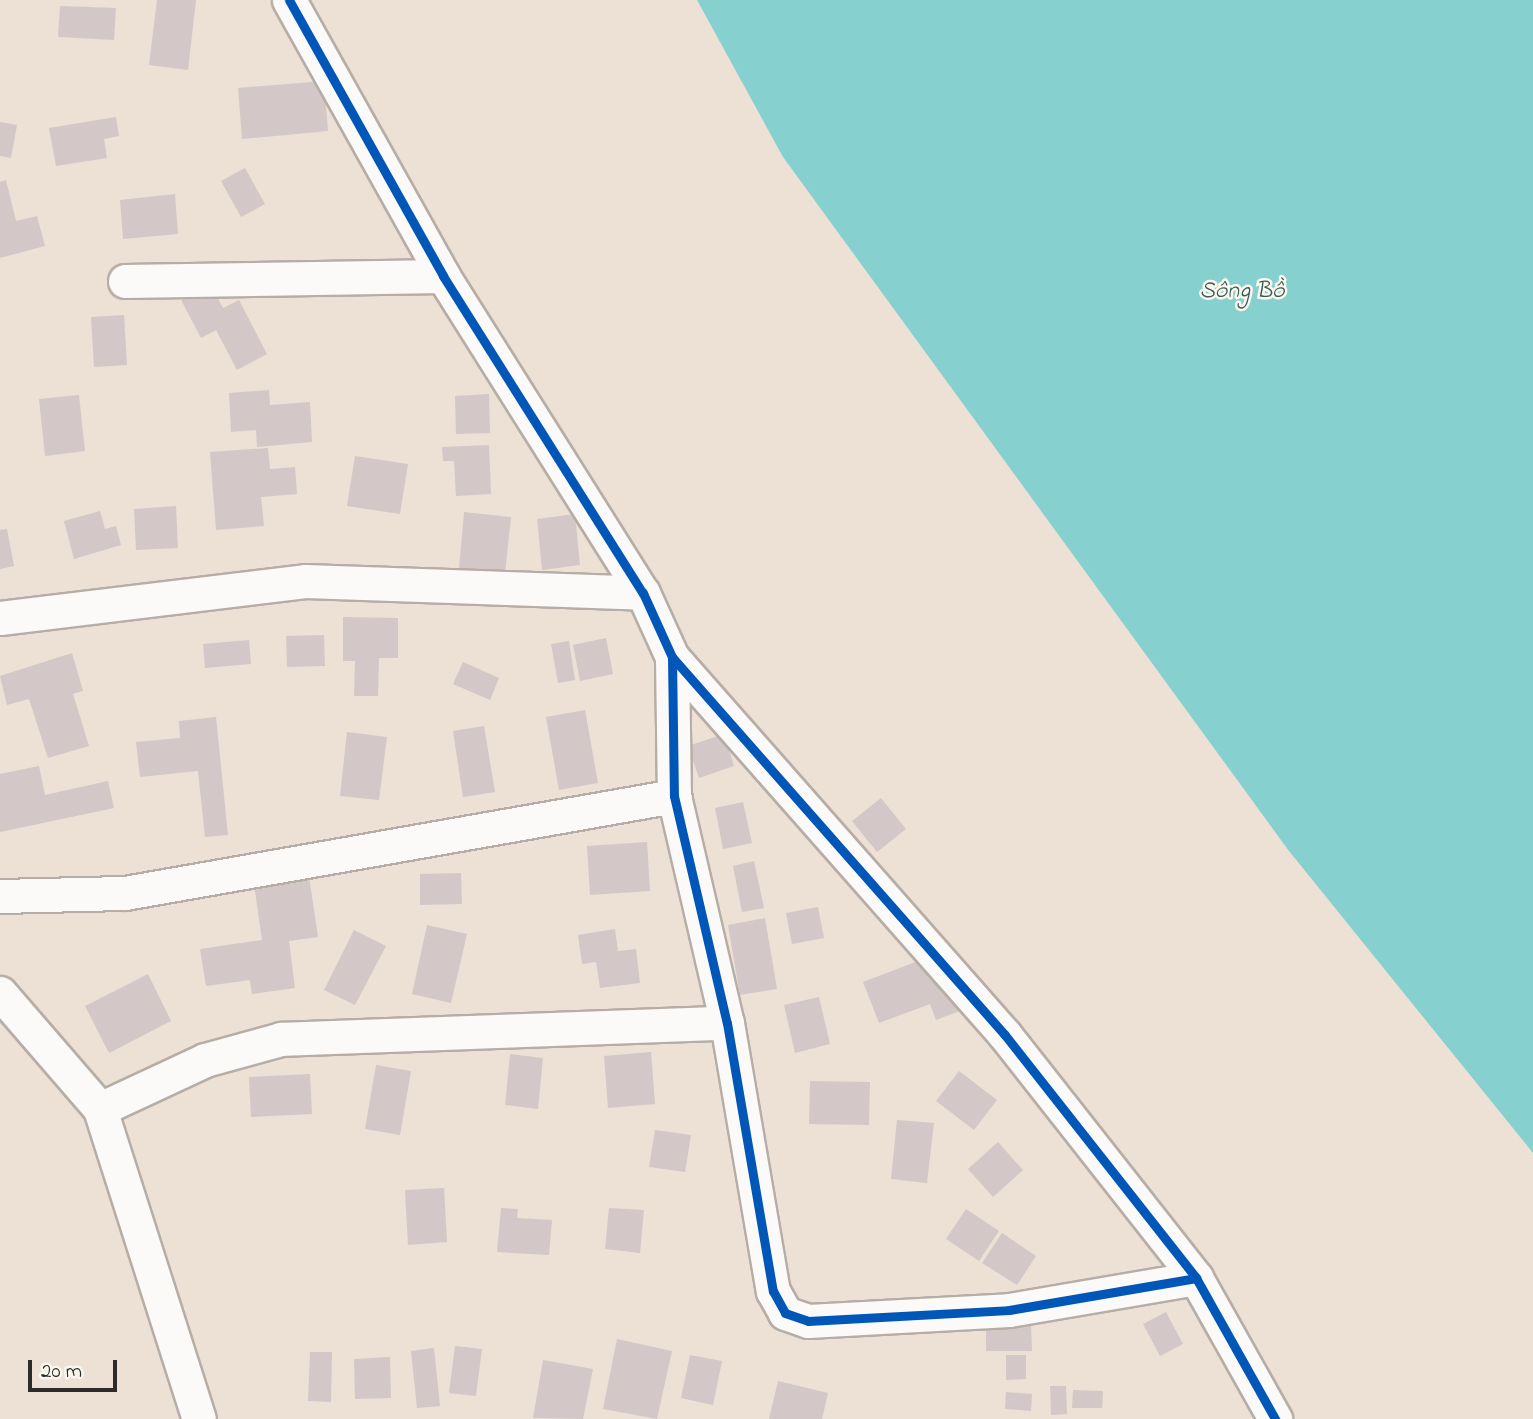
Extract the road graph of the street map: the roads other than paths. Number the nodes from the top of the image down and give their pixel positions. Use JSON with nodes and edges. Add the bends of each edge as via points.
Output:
{"nodes":[{"id":1,"x":289,"y":0,"type":"edge"},
{"id":2,"x":443,"y":276,"type":"junction"},
{"id":3,"x":125,"y":281,"type":"dead end"},
{"id":4,"x":643,"y":593,"type":"junction"},
{"id":5,"x":0,"y":618,"type":"edge"},
{"id":6,"x":672,"y":657,"type":"junction"},
{"id":7,"x":674,"y":796,"type":"junction"},
{"id":8,"x":0,"y":896,"type":"edge"},
{"id":9,"x":0,"y":993,"type":"edge"},
{"id":10,"x":727,"y":1023,"type":"junction"},
{"id":11,"x":100,"y":1109,"type":"junction"},
{"id":12,"x":1196,"y":1278,"type":"junction"},
{"id":13,"x":199,"y":1419,"type":"edge"},
{"id":14,"x":1275,"y":1419,"type":"edge"}],
"edges":[{"from":1,"to":2,"type":"street"},
{"from":2,"to":3,"type":"street"},
{"from":2,"to":4,"type":"street"},
{"from":4,"to":5,"type":"street","via":[[305,581]]},
{"from":4,"to":6,"type":"street"},
{"from":6,"to":7,"type":"street"},
{"from":6,"to":12,"type":"street","via":[[949,966]]},
{"from":7,"to":8,"type":"street","via":[[125,892]]},
{"from":7,"to":10,"type":"street"},
{"from":9,"to":11,"type":"street"},
{"from":10,"to":11,"type":"street","via":[[281,1039],[205,1060]]},
{"from":10,"to":12,"type":"street","via":[[773,1291],[776,1303],[795,1319],[1009,1310]]},
{"from":11,"to":13,"type":"street"},
{"from":12,"to":14,"type":"street"}]}
